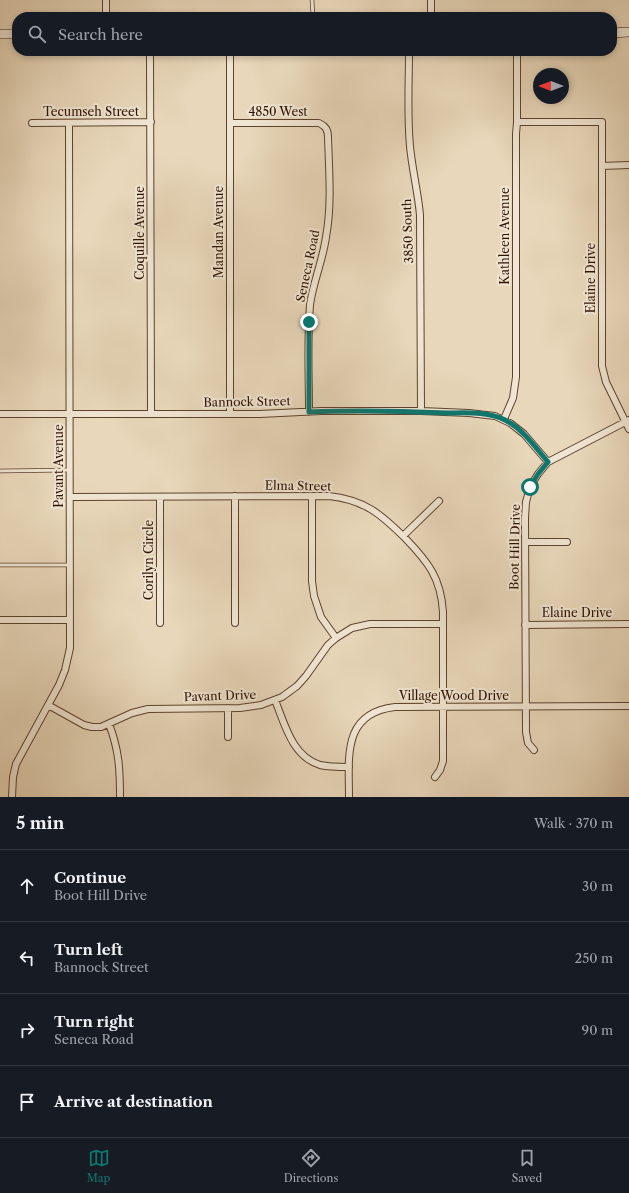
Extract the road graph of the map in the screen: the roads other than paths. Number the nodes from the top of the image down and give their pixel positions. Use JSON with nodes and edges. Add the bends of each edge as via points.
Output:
{"nodes":[{"id":1,"x":106,"y":0,"type":"edge"},
{"id":2,"x":312,"y":0,"type":"edge"},
{"id":3,"x":431,"y":0,"type":"edge"},
{"id":4,"x":106,"y":12,"type":"edge"},
{"id":5,"x":313,"y":12,"type":"edge"},
{"id":6,"x":431,"y":12,"type":"edge"},
{"id":7,"x":617,"y":32,"type":"edge"},
{"id":8,"x":629,"y":32,"type":"edge"},
{"id":9,"x":0,"y":34,"type":"edge"},
{"id":10,"x":12,"y":34,"type":"edge"},
{"id":11,"x":150,"y":56,"type":"edge"},
{"id":12,"x":230,"y":56,"type":"edge"},
{"id":13,"x":409,"y":56,"type":"edge"},
{"id":14,"x":517,"y":56,"type":"edge"},
{"id":15,"x":151,"y":122,"type":"junction"},
{"id":16,"x":517,"y":122,"type":"junction"},
{"id":17,"x":32,"y":123,"type":"dead end"},
{"id":18,"x":70,"y":123,"type":"junction"},
{"id":19,"x":230,"y":123,"type":"junction"},
{"id":20,"x":325,"y":126,"type":"joint"},
{"id":21,"x":629,"y":165,"type":"edge"},
{"id":22,"x":602,"y":166,"type":"junction"},
{"id":23,"x":421,"y":411,"type":"junction"},
{"id":24,"x":309,"y":412,"type":"junction"},
{"id":25,"x":0,"y":414,"type":"edge"},
{"id":26,"x":70,"y":414,"type":"junction"},
{"id":27,"x":151,"y":414,"type":"junction"},
{"id":28,"x":230,"y":414,"type":"junction"},
{"id":29,"x":504,"y":419,"type":"junction"},
{"id":30,"x":627,"y":421,"type":"edge"},
{"id":31,"x":629,"y":428,"type":"edge"},
{"id":32,"x":548,"y":462,"type":"junction"},
{"id":33,"x":70,"y":470,"type":"junction"},
{"id":34,"x":0,"y":471,"type":"edge"},
{"id":35,"x":160,"y":496,"type":"junction"},
{"id":36,"x":235,"y":496,"type":"junction"},
{"id":37,"x":312,"y":496,"type":"junction"},
{"id":38,"x":70,"y":497,"type":"junction"},
{"id":39,"x":440,"y":501,"type":"dead end"},
{"id":40,"x":403,"y":536,"type":"junction"},
{"id":41,"x":525,"y":542,"type":"junction"},
{"id":42,"x":567,"y":542,"type":"dead end"},
{"id":43,"x":0,"y":565,"type":"edge"},
{"id":44,"x":70,"y":565,"type":"junction"},
{"id":45,"x":0,"y":620,"type":"edge"},
{"id":46,"x":70,"y":620,"type":"junction"},
{"id":47,"x":160,"y":623,"type":"dead end"},
{"id":48,"x":235,"y":623,"type":"dead end"},
{"id":49,"x":442,"y":624,"type":"junction"},
{"id":50,"x":629,"y":624,"type":"edge"},
{"id":51,"x":525,"y":625,"type":"junction"},
{"id":52,"x":336,"y":638,"type":"junction"},
{"id":53,"x":275,"y":700,"type":"junction"},
{"id":54,"x":48,"y":705,"type":"junction"},
{"id":55,"x":443,"y":706,"type":"junction"},
{"id":56,"x":525,"y":706,"type":"junction"},
{"id":57,"x":629,"y":706,"type":"edge"},
{"id":58,"x":228,"y":708,"type":"junction"},
{"id":59,"x":110,"y":724,"type":"junction"},
{"id":60,"x":228,"y":737,"type":"dead end"},
{"id":61,"x":534,"y":750,"type":"dead end"},
{"id":62,"x":349,"y":767,"type":"junction"},
{"id":63,"x":435,"y":777,"type":"dead end"},
{"id":64,"x":12,"y":797,"type":"edge"},
{"id":65,"x":120,"y":797,"type":"edge"},
{"id":66,"x":349,"y":797,"type":"edge"}],
"edges":[{"from":1,"to":4,"type":"street"},
{"from":2,"to":5,"type":"lane"},
{"from":3,"to":6,"type":"street"},
{"from":7,"to":8,"type":"main road"},
{"from":9,"to":10,"type":"main road"},
{"from":11,"to":15,"type":"street","name":"Coquille Avenue"},
{"from":12,"to":19,"type":"street","name":"Mandan Avenue"},
{"from":13,"to":23,"type":"street","name":"3850 South","via":[[410,147],[420,215]]},
{"from":14,"to":16,"type":"street","name":"Kathleen Avenue"},
{"from":15,"to":18,"type":"street","name":"Tecumseh Street"},
{"from":15,"to":27,"type":"street","name":"Coquille Avenue"},
{"from":16,"to":22,"type":"street","name":"Elaine Drive","via":[[602,122]]},
{"from":16,"to":29,"type":"street","name":"Kathleen Avenue","via":[[516,377],[513,398]]},
{"from":17,"to":18,"type":"street","name":"Tecumseh Street"},
{"from":18,"to":26,"type":"street","name":"Pavant Avenue"},
{"from":19,"to":20,"type":"street","name":"4850 West","via":[[310,122]]},
{"from":19,"to":28,"type":"street","name":"Mandan Avenue"},
{"from":20,"to":24,"type":"street","name":"Seneca Road","via":[[328,131],[328,222],[324,250],[310,305]]},
{"from":21,"to":22,"type":"street"},
{"from":22,"to":30,"type":"street","name":"Elaine Drive","via":[[602,366],[606,382]]},
{"from":23,"to":24,"type":"street","name":"Bannock Street"},
{"from":23,"to":29,"type":"street","name":"Bannock Street","via":[[479,414]]},
{"from":24,"to":28,"type":"street","name":"Bannock Street"},
{"from":25,"to":26,"type":"street","name":"Bannock Street"},
{"from":26,"to":27,"type":"street","name":"Bannock Street"},
{"from":26,"to":33,"type":"street","name":"Pavant Avenue"},
{"from":27,"to":28,"type":"street","name":"Bannock Street"},
{"from":29,"to":32,"type":"street","name":"Bannock Street","via":[[524,434]]},
{"from":30,"to":31,"type":"street","name":"Elaine Drive"},
{"from":30,"to":32,"type":"street","name":"Boot Hill Drive"},
{"from":32,"to":41,"type":"street","name":"Boot Hill Drive","via":[[530,487],[525,510]]},
{"from":33,"to":34,"type":"lane"},
{"from":33,"to":38,"type":"street","name":"Pavant Avenue"},
{"from":35,"to":36,"type":"street","name":"Elma Street"},
{"from":35,"to":38,"type":"street","name":"Elma Street"},
{"from":35,"to":47,"type":"street","name":"Corilyn Circle"},
{"from":36,"to":37,"type":"street","name":"Elma Street"},
{"from":36,"to":48,"type":"street"},
{"from":37,"to":40,"type":"street","name":"Elma Street","via":[[342,498],[362,504],[380,515]]},
{"from":37,"to":52,"type":"street","via":[[314,596],[321,617]]},
{"from":38,"to":44,"type":"street","name":"Pavant Avenue"},
{"from":39,"to":40,"type":"street"},
{"from":40,"to":49,"type":"street","name":"Elma Street","via":[[426,562],[435,577],[441,598]]},
{"from":41,"to":42,"type":"street"},
{"from":41,"to":51,"type":"street","name":"Boot Hill Drive"},
{"from":43,"to":44,"type":"lane"},
{"from":44,"to":46,"type":"street","name":"Pavant Avenue"},
{"from":45,"to":46,"type":"street"},
{"from":46,"to":54,"type":"street","name":"Pavant Avenue","via":[[70,648],[65,670],[60,685]]},
{"from":49,"to":52,"type":"street","name":"Pavant Drive","via":[[364,625],[352,628]]},
{"from":49,"to":55,"type":"street","name":"Elma Street"},
{"from":50,"to":51,"type":"street","name":"Elaine Drive"},
{"from":51,"to":56,"type":"street","name":"Boot Hill Drive"},
{"from":52,"to":53,"type":"street","name":"Pavant Drive","via":[[297,686]]},
{"from":53,"to":58,"type":"street","name":"Pavant Drive","via":[[254,707]]},
{"from":53,"to":62,"type":"street","via":[[293,743],[302,755],[322,765]]},
{"from":54,"to":59,"type":"street","name":"Pavant Drive","via":[[84,725],[97,727]]},
{"from":54,"to":64,"type":"street","name":"Pavant Avenue","via":[[16,764]]},
{"from":55,"to":56,"type":"street","name":"Village Wood Drive"},
{"from":55,"to":62,"type":"street","name":"Village Wood Drive","via":[[395,707],[373,713],[354,731],[349,748]]},
{"from":55,"to":63,"type":"street","name":"Elma Street","via":[[442,764]]},
{"from":56,"to":57,"type":"street","name":"Village Wood Drive"},
{"from":56,"to":61,"type":"street","name":"Boot Hill Drive","via":[[526,736]]},
{"from":58,"to":59,"type":"street","name":"Pavant Drive","via":[[148,709],[132,713]]},
{"from":58,"to":60,"type":"street"},
{"from":59,"to":65,"type":"street","via":[[119,760]]},
{"from":62,"to":66,"type":"street","name":"Village Wood Drive"}]}
